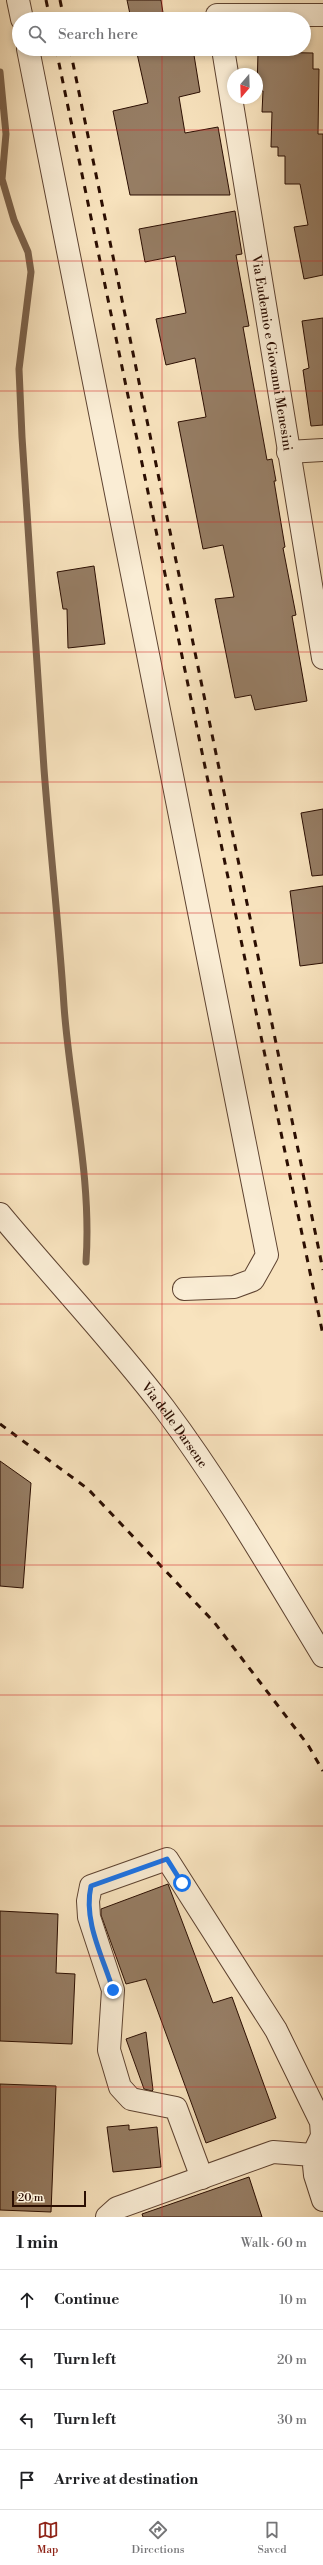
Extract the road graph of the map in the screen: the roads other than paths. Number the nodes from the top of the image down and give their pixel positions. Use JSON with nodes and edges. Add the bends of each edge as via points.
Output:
{"nodes":[{"id":1,"x":18,"y":0,"type":"edge"},
{"id":2,"x":217,"y":11,"type":"edge"},
{"id":3,"x":21,"y":12,"type":"edge"},
{"id":4,"x":244,"y":12,"type":"edge"},
{"id":5,"x":311,"y":15,"type":"edge"},
{"id":6,"x":323,"y":15,"type":"edge"},
{"id":7,"x":29,"y":56,"type":"edge"},
{"id":8,"x":224,"y":56,"type":"edge"},
{"id":9,"x":323,"y":450,"type":"edge"},
{"id":10,"x":288,"y":452,"type":"junction"},
{"id":11,"x":323,"y":658,"type":"edge"},
{"id":12,"x":1,"y":1215,"type":"edge"},
{"id":13,"x":184,"y":1289,"type":"dead end"},
{"id":14,"x":323,"y":1656,"type":"edge"},
{"id":15,"x":313,"y":2155,"type":"junction"},
{"id":16,"x":202,"y":2178,"type":"junction"},
{"id":17,"x":323,"y":2200,"type":"edge"},
{"id":18,"x":107,"y":2217,"type":"edge"}],
"edges":[{"from":1,"to":3,"type":"street"},
{"from":2,"to":4,"type":"street"},
{"from":5,"to":6,"type":"street"},
{"from":7,"to":13,"type":"street","via":[[267,1255],[253,1280],[234,1287]]},
{"from":8,"to":10,"type":"street","name":"Via Eudemio e Giovanni Menesini"},
{"from":9,"to":10,"type":"street"},
{"from":10,"to":11,"type":"street","name":"Via Eudemio e Giovanni Menesini"},
{"from":12,"to":14,"type":"street","name":"Via delle Darsene","via":[[133,1369],[168,1414],[253,1541]]},
{"from":15,"to":16,"type":"street","via":[[273,2152]]},
{"from":15,"to":16,"type":"street","via":[[322,2136],[321,2122],[276,2030],[167,1859],[91,1886],[88,1901],[89,1917],[113,1990],[109,2050],[120,2087],[131,2099],[176,2108]]},
{"from":15,"to":17,"type":"street","via":[[315,2175]]},
{"from":16,"to":18,"type":"street","via":[[117,2208]]}]}
